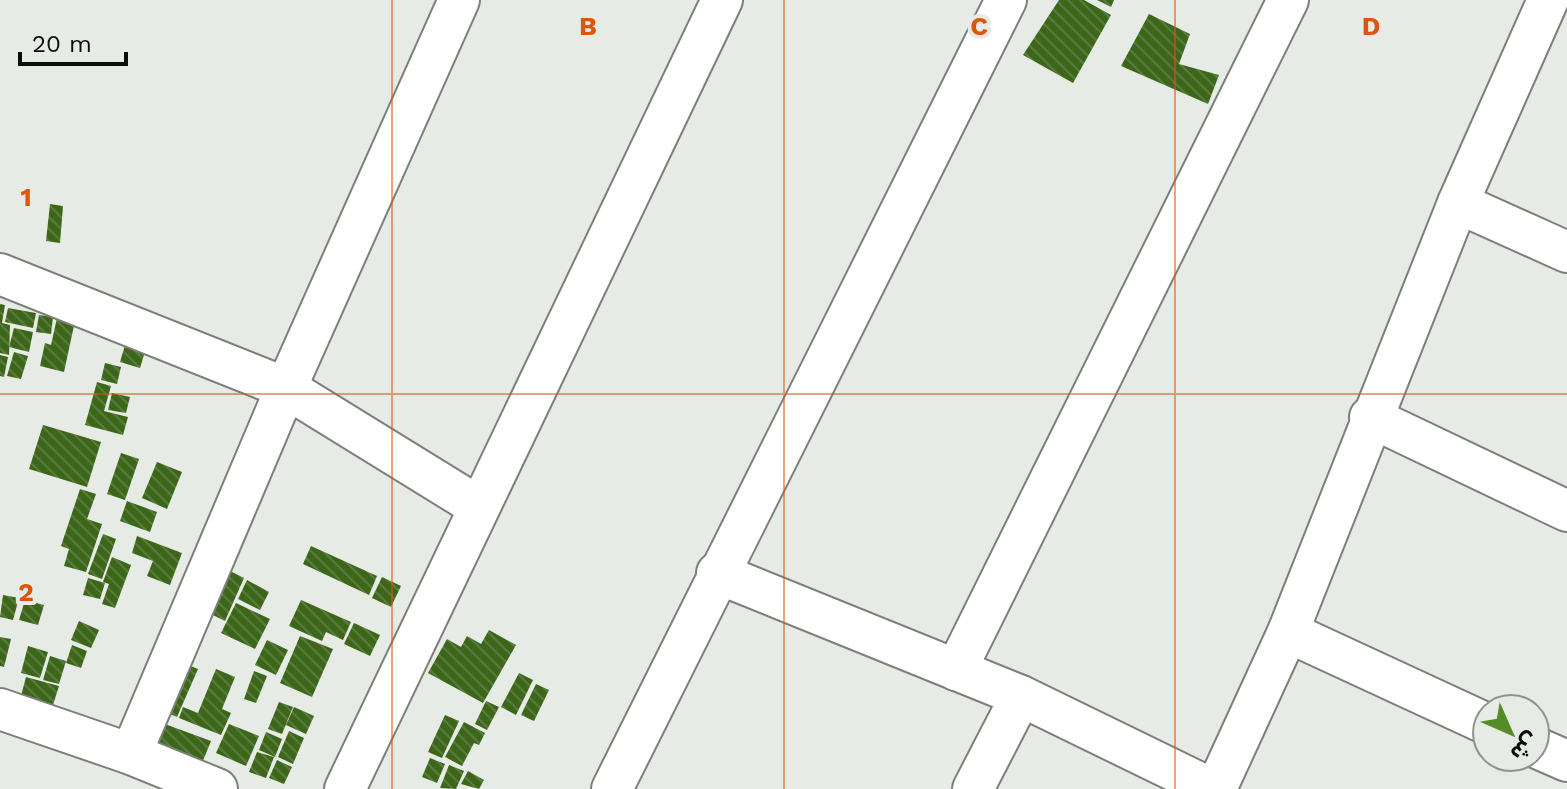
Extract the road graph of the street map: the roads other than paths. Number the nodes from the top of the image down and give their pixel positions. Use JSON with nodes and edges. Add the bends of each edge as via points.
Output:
{"nodes":[{"id":1,"x":459,"y":0,"type":"edge"},
{"id":2,"x":722,"y":0,"type":"edge"},
{"id":3,"x":1006,"y":0,"type":"edge"},
{"id":4,"x":1288,"y":0,"type":"edge"},
{"id":5,"x":1548,"y":0,"type":"edge"},
{"id":6,"x":1458,"y":203,"type":"junction"},
{"id":7,"x":1567,"y":252,"type":"edge"},
{"id":8,"x":0,"y":274,"type":"edge"},
{"id":9,"x":286,"y":388,"type":"junction"},
{"id":10,"x":1370,"y":417,"type":"junction"},
{"id":11,"x":479,"y":507,"type":"junction"},
{"id":12,"x":1567,"y":511,"type":"edge"},
{"id":13,"x":717,"y":573,"type":"junction"},
{"id":14,"x":1288,"y":632,"type":"junction"},
{"id":15,"x":956,"y":670,"type":"junction"},
{"id":16,"x":1021,"y":696,"type":"junction"},
{"id":17,"x":0,"y":709,"type":"edge"},
{"id":18,"x":1471,"y":717,"type":"edge"},
{"id":19,"x":131,"y":754,"type":"junction"},
{"id":20,"x":217,"y":789,"type":"edge"},
{"id":21,"x":345,"y":789,"type":"edge"},
{"id":22,"x":612,"y":789,"type":"edge"},
{"id":23,"x":973,"y":789,"type":"edge"},
{"id":24,"x":1214,"y":789,"type":"edge"}],
"edges":[{"from":1,"to":9,"type":"street"},
{"from":2,"to":11,"type":"street"},
{"from":3,"to":13,"type":"street"},
{"from":4,"to":15,"type":"street"},
{"from":5,"to":6,"type":"street"},
{"from":6,"to":7,"type":"street"},
{"from":6,"to":10,"type":"street"},
{"from":8,"to":9,"type":"street"},
{"from":9,"to":11,"type":"street"},
{"from":9,"to":19,"type":"street"},
{"from":10,"to":12,"type":"street"},
{"from":10,"to":14,"type":"street"},
{"from":11,"to":21,"type":"street"},
{"from":13,"to":15,"type":"street"},
{"from":13,"to":22,"type":"street"},
{"from":14,"to":18,"type":"street"},
{"from":14,"to":24,"type":"street"},
{"from":15,"to":16,"type":"street"},
{"from":16,"to":23,"type":"street"},
{"from":16,"to":24,"type":"street"},
{"from":17,"to":19,"type":"street"},
{"from":19,"to":20,"type":"street"}]}
